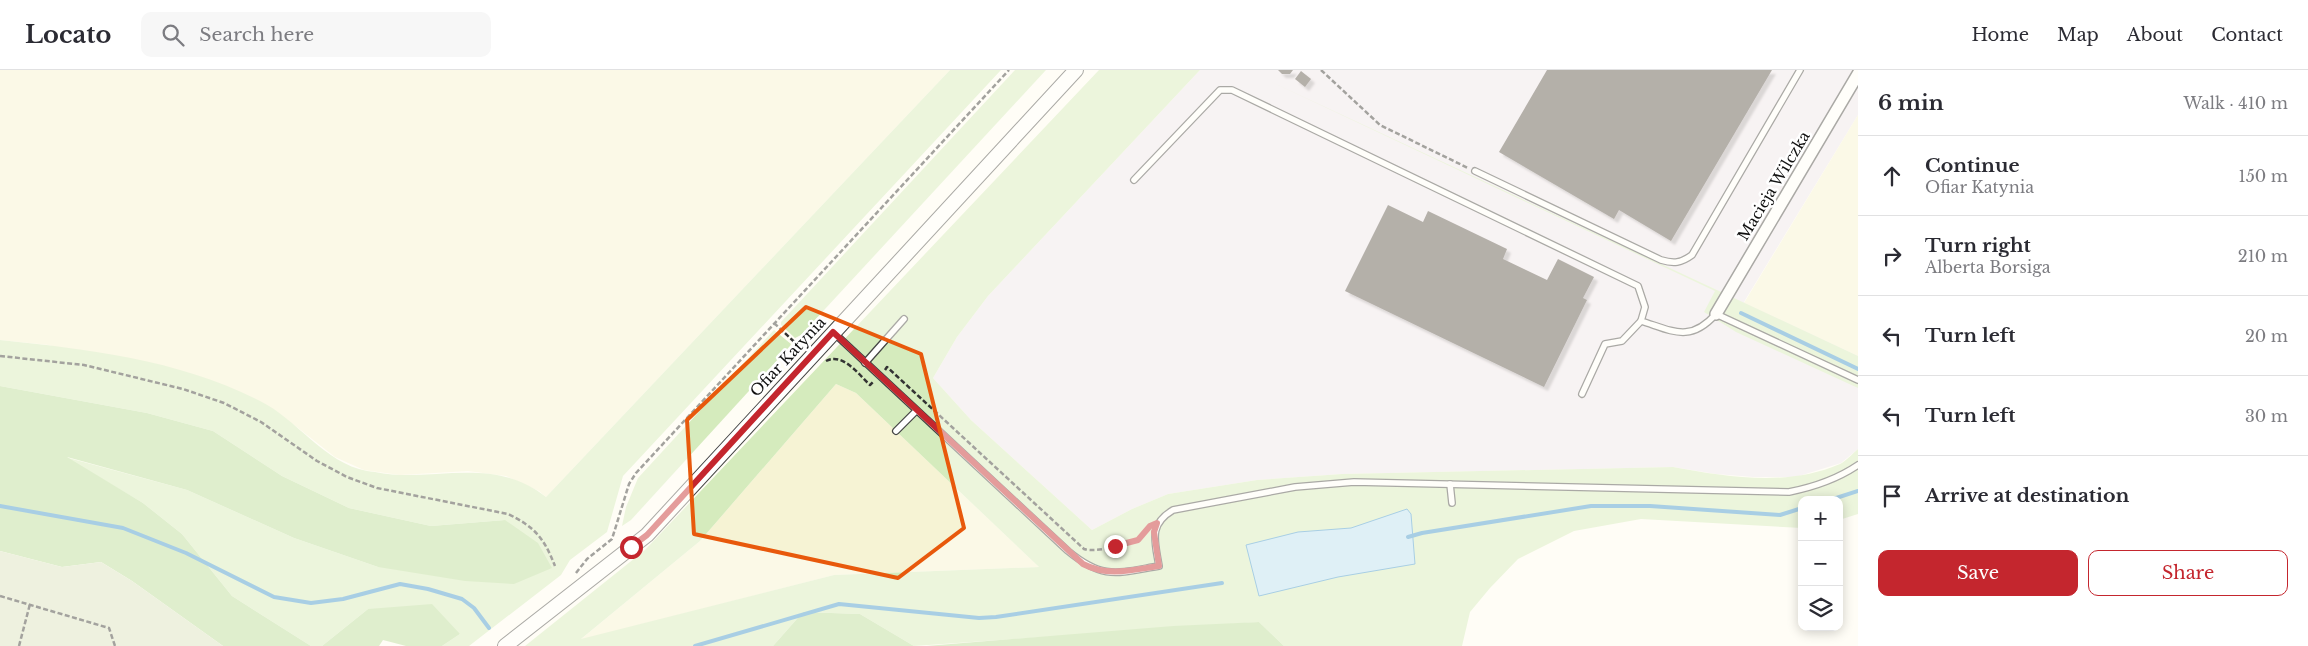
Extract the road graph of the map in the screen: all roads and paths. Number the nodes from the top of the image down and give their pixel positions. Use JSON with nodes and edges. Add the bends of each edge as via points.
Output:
{"nodes":[{"id":1,"x":1009,"y":70,"type":"edge"},
{"id":2,"x":1076,"y":70,"type":"edge"},
{"id":3,"x":1321,"y":70,"type":"edge"},
{"id":4,"x":1800,"y":70,"type":"edge"},
{"id":5,"x":1858,"y":74,"type":"edge"},
{"id":6,"x":1475,"y":171,"type":"joint"},
{"id":7,"x":1134,"y":180,"type":"dead end"},
{"id":8,"x":1716,"y":314,"type":"junction"},
{"id":9,"x":904,"y":319,"type":"dead end"},
{"id":10,"x":1641,"y":321,"type":"junction"},
{"id":11,"x":774,"y":323,"type":"junction"},
{"id":12,"x":833,"y":332,"type":"junction"},
{"id":13,"x":797,"y":344,"type":"dead end"},
{"id":14,"x":0,"y":356,"type":"edge"},
{"id":15,"x":865,"y":363,"type":"junction"},
{"id":16,"x":820,"y":366,"type":"dead end"},
{"id":17,"x":887,"y":367,"type":"dead end"},
{"id":18,"x":1858,"y":380,"type":"edge"},
{"id":19,"x":870,"y":385,"type":"dead end"},
{"id":20,"x":1582,"y":394,"type":"dead end"},
{"id":21,"x":916,"y":410,"type":"junction"},
{"id":22,"x":896,"y":431,"type":"dead end"},
{"id":23,"x":1858,"y":465,"type":"edge"},
{"id":24,"x":1450,"y":484,"type":"junction"},
{"id":25,"x":1452,"y":503,"type":"dead end"},
{"id":26,"x":1157,"y":523,"type":"junction"},
{"id":27,"x":555,"y":566,"type":"dead end"},
{"id":28,"x":572,"y":580,"type":"dead end"},
{"id":29,"x":0,"y":596,"type":"edge"},
{"id":30,"x":30,"y":604,"type":"junction"},
{"id":31,"x":19,"y":646,"type":"edge"},
{"id":32,"x":115,"y":646,"type":"edge"},
{"id":33,"x":505,"y":646,"type":"edge"}],
"edges":[{"from":1,"to":11,"type":"path"},
{"from":2,"to":12,"type":"street","name":"Ofiar Katynia"},
{"from":3,"to":6,"type":"path","via":[[1380,125]]},
{"from":4,"to":6,"type":"lane","via":[[1692,255],[1683,261],[1672,264],[1661,260]]},
{"from":5,"to":8,"type":"street","name":"Macieja Wilczka"},
{"from":7,"to":10,"type":"lane","via":[[1220,90],[1232,90],[1638,286],[1645,307]]},
{"from":8,"to":10,"type":"lane","via":[[1708,324],[1694,332],[1679,333]]},
{"from":8,"to":18,"type":"lane"},
{"from":9,"to":15,"type":"lane"},
{"from":10,"to":20,"type":"lane","via":[[1622,341],[1605,344]]},
{"from":11,"to":13,"type":"path"},
{"from":11,"to":28,"type":"path","via":[[632,477],[612,540],[587,559]]},
{"from":12,"to":15,"type":"lane"},
{"from":12,"to":33,"type":"street","name":"Ofiar Katynia","via":[[647,535]]},
{"from":14,"to":27,"type":"path","via":[[120,372],[224,404],[261,422],[317,461],[347,477],[377,488],[508,514],[524,522],[545,542]]},
{"from":15,"to":21,"type":"lane"},
{"from":16,"to":19,"type":"path","via":[[830,359],[843,361]]},
{"from":17,"to":26,"type":"path","via":[[1084,549],[1096,550],[1134,541]]},
{"from":21,"to":22,"type":"lane"},
{"from":21,"to":26,"type":"lane","via":[[1092,569],[1111,573],[1159,566],[1154,532]]},
{"from":23,"to":24,"type":"lane","via":[[1840,477],[1789,492]]},
{"from":24,"to":25,"type":"lane"},
{"from":24,"to":26,"type":"lane","via":[[1354,482],[1295,487],[1183,506],[1164,515]]},
{"from":29,"to":30,"type":"path"},
{"from":30,"to":31,"type":"path"},
{"from":30,"to":32,"type":"path","via":[[109,628]]}]}
